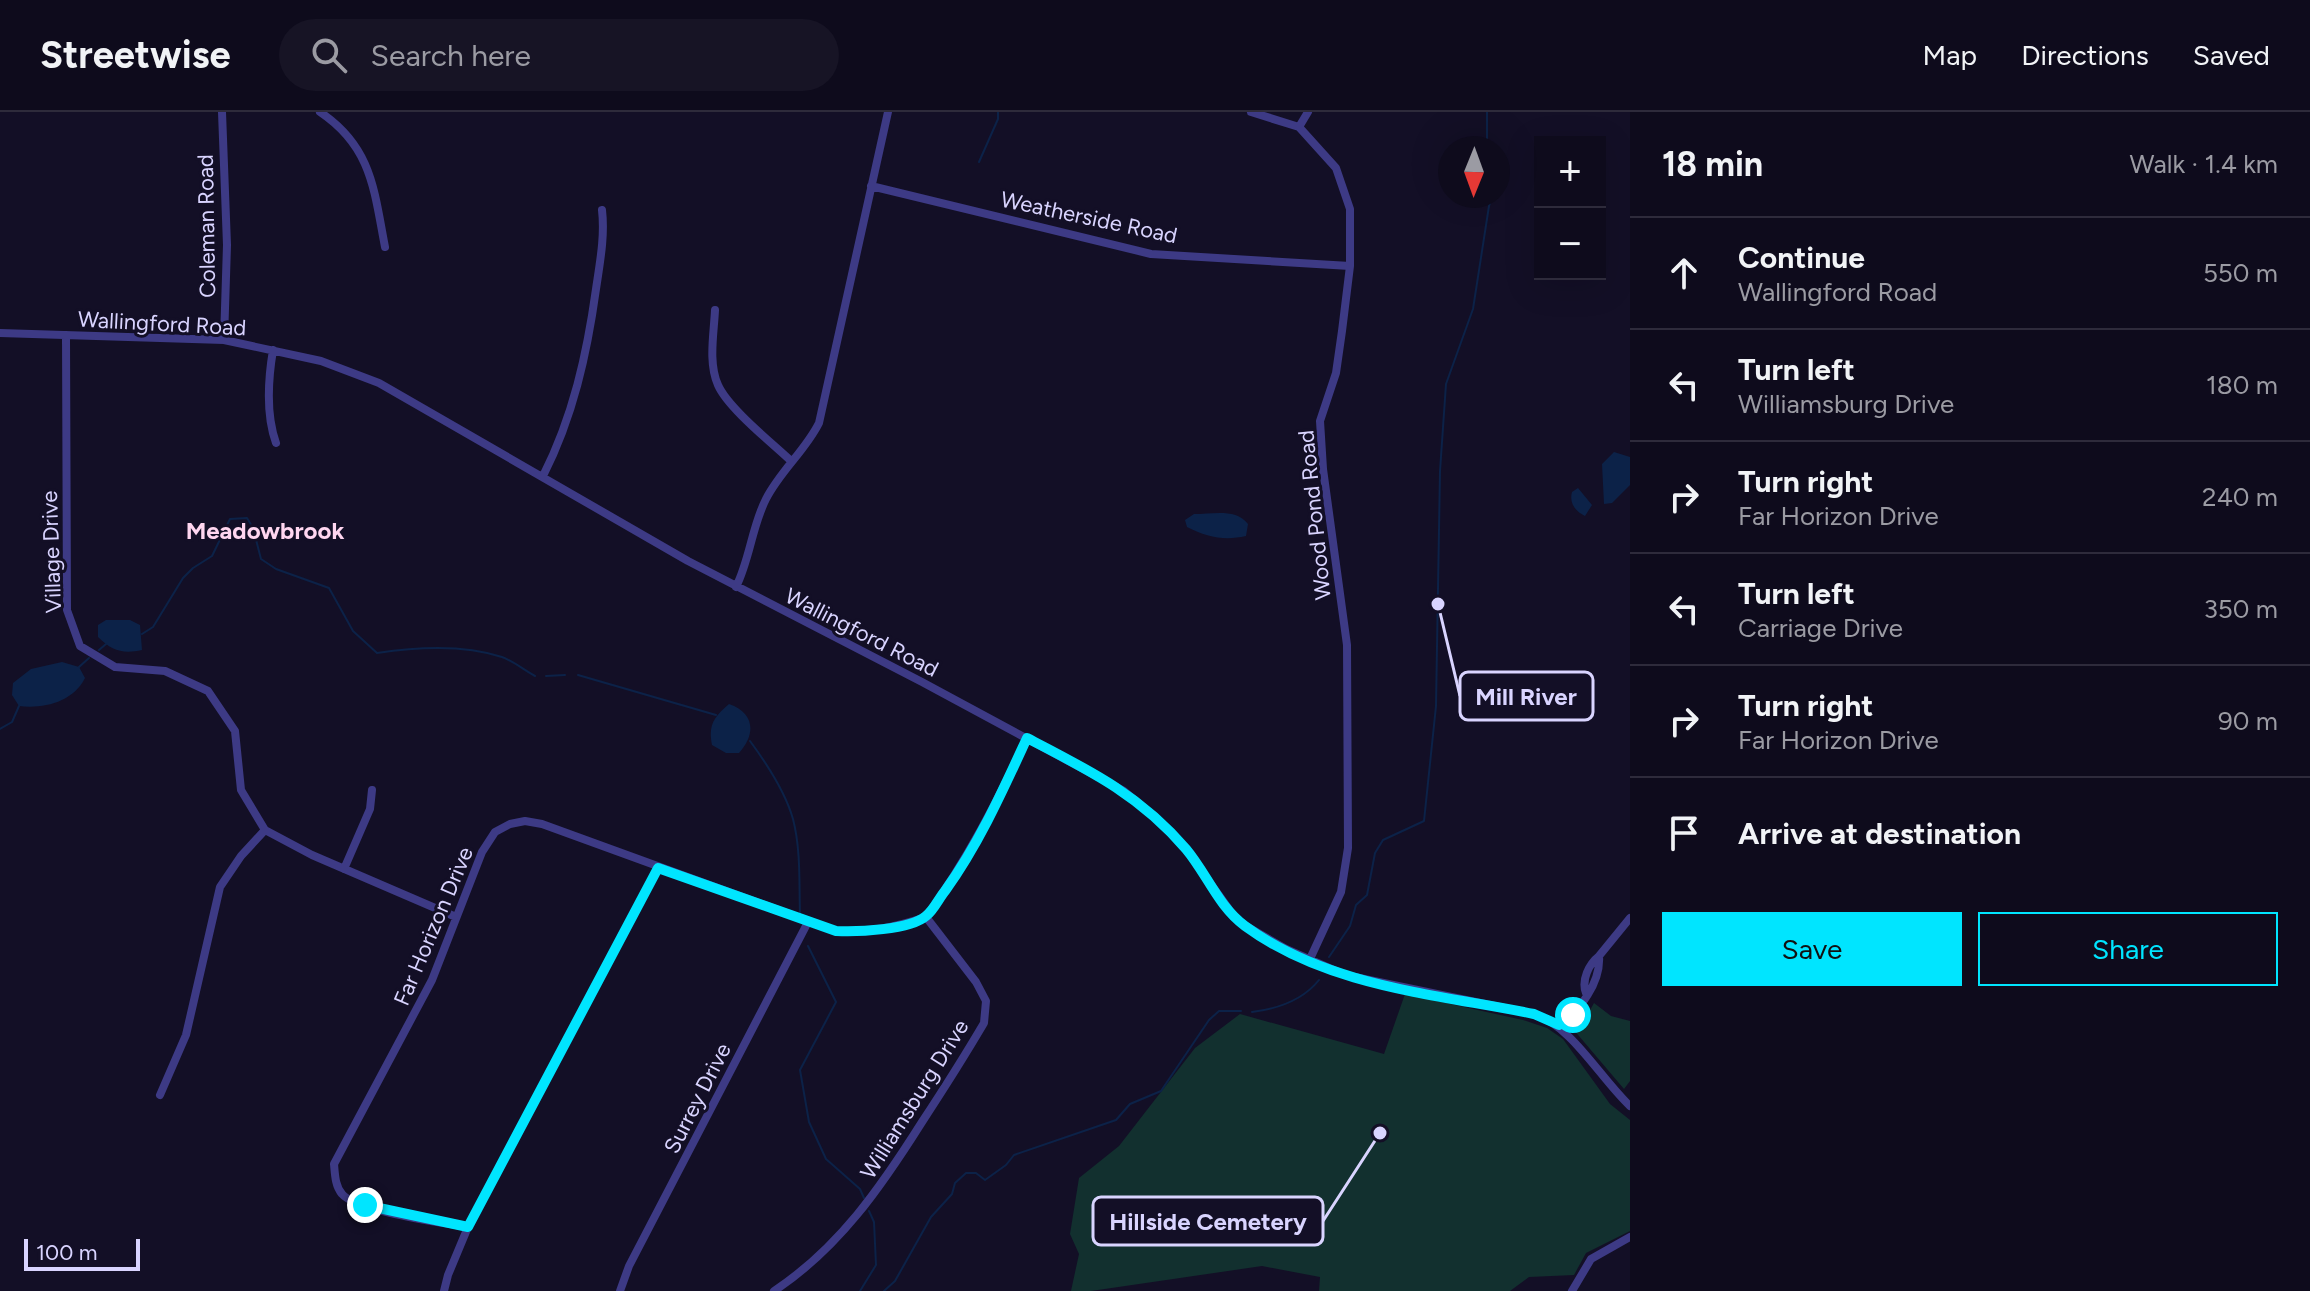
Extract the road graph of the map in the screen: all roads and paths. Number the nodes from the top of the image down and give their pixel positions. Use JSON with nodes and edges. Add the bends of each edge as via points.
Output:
{"nodes":[{"id":1,"x":222,"y":112,"type":"edge"},
{"id":2,"x":320,"y":112,"type":"edge"},
{"id":3,"x":888,"y":112,"type":"edge"},
{"id":4,"x":1251,"y":112,"type":"edge"},
{"id":5,"x":1308,"y":112,"type":"edge"},
{"id":6,"x":1299,"y":127,"type":"junction"},
{"id":7,"x":871,"y":186,"type":"junction"},
{"id":8,"x":602,"y":210,"type":"dead end"},
{"id":9,"x":385,"y":247,"type":"dead end"},
{"id":10,"x":1350,"y":266,"type":"junction"},
{"id":11,"x":715,"y":310,"type":"dead end"},
{"id":12,"x":0,"y":333,"type":"edge"},
{"id":13,"x":66,"y":335,"type":"junction"},
{"id":14,"x":224,"y":340,"type":"junction"},
{"id":15,"x":273,"y":350,"type":"junction"},
{"id":16,"x":276,"y":443,"type":"dead end"},
{"id":17,"x":791,"y":461,"type":"junction"},
{"id":18,"x":543,"y":476,"type":"junction"},
{"id":19,"x":736,"y":587,"type":"junction"},
{"id":20,"x":1027,"y":738,"type":"junction"},
{"id":21,"x":372,"y":790,"type":"dead end"},
{"id":22,"x":265,"y":830,"type":"junction"},
{"id":23,"x":658,"y":868,"type":"junction"},
{"id":24,"x":344,"y":869,"type":"junction"},
{"id":25,"x":456,"y":917,"type":"junction"},
{"id":26,"x":926,"y":917,"type":"junction"},
{"id":27,"x":1630,"y":918,"type":"edge"},
{"id":28,"x":808,"y":922,"type":"junction"},
{"id":29,"x":1309,"y":961,"type":"junction"},
{"id":30,"x":1559,"y":1025,"type":"junction"},
{"id":31,"x":160,"y":1095,"type":"dead end"},
{"id":32,"x":1630,"y":1106,"type":"edge"},
{"id":33,"x":468,"y":1227,"type":"junction"},
{"id":34,"x":1630,"y":1237,"type":"edge"},
{"id":35,"x":444,"y":1291,"type":"edge"},
{"id":36,"x":620,"y":1291,"type":"edge"},
{"id":37,"x":774,"y":1291,"type":"edge"},
{"id":38,"x":1572,"y":1291,"type":"edge"}],
"edges":[{"from":1,"to":14,"type":"street","name":"Coleman Road"},
{"from":2,"to":9,"type":"street","via":[[355,142],[372,180]]},
{"from":3,"to":7,"type":"street"},
{"from":4,"to":6,"type":"street"},
{"from":5,"to":6,"type":"street"},
{"from":6,"to":10,"type":"street","name":"Wood Pond Road","via":[[1336,168],[1350,209]]},
{"from":7,"to":10,"type":"street","name":"Weatherside Road","via":[[1151,254]]},
{"from":7,"to":17,"type":"street","via":[[819,423]]},
{"from":8,"to":18,"type":"street","via":[[604,231],[585,358],[564,432]]},
{"from":10,"to":29,"type":"street","name":"Wood Pond Road","via":[[1336,373],[1320,421],[1347,645],[1348,848],[1341,892]]},
{"from":11,"to":17,"type":"street","via":[[713,366],[718,386]]},
{"from":12,"to":13,"type":"street","name":"Wallingford Road"},
{"from":13,"to":14,"type":"street","name":"Wallingford Road"},
{"from":13,"to":22,"type":"street","name":"Village Drive","via":[[67,610],[80,646],[115,667],[165,671],[208,691],[235,731],[241,790]]},
{"from":14,"to":15,"type":"street","name":"Wallingford Road"},
{"from":15,"to":16,"type":"street","via":[[270,426]]},
{"from":15,"to":18,"type":"street","name":"Wallingford Road","via":[[379,383]]},
{"from":17,"to":19,"type":"street","via":[[763,504]]},
{"from":18,"to":19,"type":"street","name":"Wallingford Road"},
{"from":19,"to":20,"type":"street","name":"Wallingford Road"},
{"from":20,"to":26,"type":"street","via":[[959,871]]},
{"from":20,"to":29,"type":"street","name":"Wallingford Road","via":[[1133,797],[1185,848],[1234,916]]},
{"from":21,"to":24,"type":"street","via":[[370,809]]},
{"from":22,"to":24,"type":"street"},
{"from":22,"to":31,"type":"street","via":[[220,887],[186,1035]]},
{"from":23,"to":25,"type":"street","name":"Far Horizon Drive","via":[[542,824],[510,824],[495,832],[482,852]]},
{"from":23,"to":28,"type":"street","name":"Far Horizon Drive"},
{"from":23,"to":33,"type":"street"},
{"from":24,"to":25,"type":"street"},
{"from":25,"to":33,"type":"street","name":"Far Horizon Drive","via":[[432,980],[334,1164],[337,1185],[349,1200]]},
{"from":26,"to":28,"type":"street","name":"Far Horizon Drive","via":[[861,932]]},
{"from":26,"to":37,"type":"street","name":"Williamsburg Drive","via":[[976,982],[986,1001],[984,1023],[880,1188],[840,1236]]},
{"from":27,"to":30,"type":"street","via":[[1599,956],[1592,989]]},
{"from":28,"to":36,"type":"street","name":"Surrey Drive"},
{"from":29,"to":30,"type":"street","name":"Wallingford Road","via":[[1367,981],[1534,1014]]},
{"from":30,"to":32,"type":"street"},
{"from":33,"to":35,"type":"street"},
{"from":34,"to":38,"type":"street","via":[[1591,1259]]}]}
